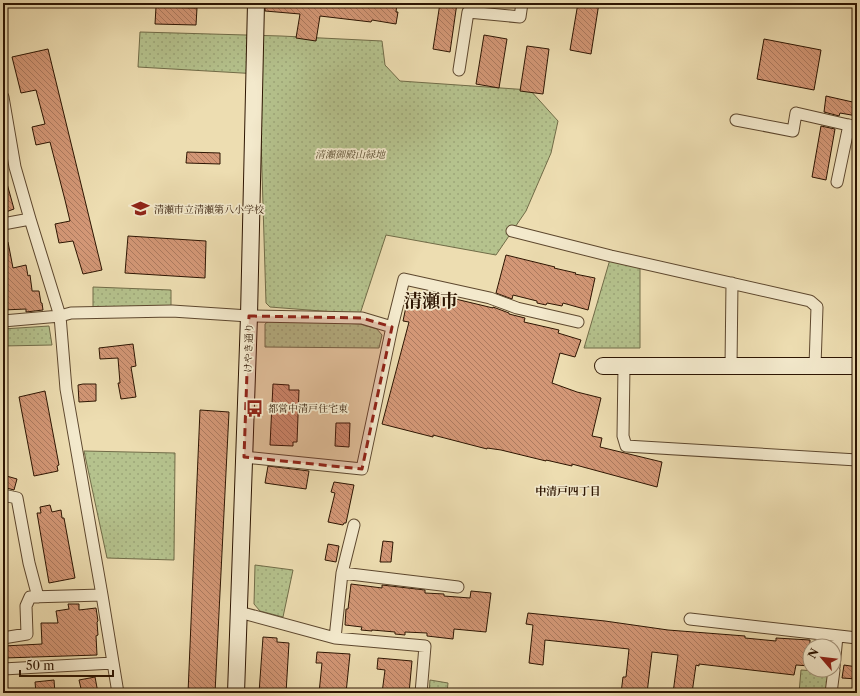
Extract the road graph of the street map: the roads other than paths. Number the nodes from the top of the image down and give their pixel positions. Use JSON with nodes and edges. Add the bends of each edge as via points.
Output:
{"nodes":[{"id":1,"x":256,"y":3,"type":"edge"},
{"id":2,"x":522,"y":3,"type":"edge"},
{"id":3,"x":459,"y":70,"type":"dead end"},
{"id":4,"x":3,"y":97,"type":"edge"},
{"id":5,"x":736,"y":120,"type":"dead end"},
{"id":6,"x":853,"y":126,"type":"edge"},
{"id":7,"x":837,"y":182,"type":"dead end"},
{"id":8,"x":30,"y":219,"type":"junction"},
{"id":9,"x":3,"y":224,"type":"edge"},
{"id":10,"x":512,"y":231,"type":"dead end"},
{"id":11,"x":732,"y":283,"type":"junction"},
{"id":12,"x":60,"y":316,"type":"junction"},
{"id":13,"x":249,"y":316,"type":"junction"},
{"id":14,"x":3,"y":321,"type":"edge"},
{"id":15,"x":578,"y":322,"type":"dead end"},
{"id":16,"x":392,"y":327,"type":"junction"},
{"id":17,"x":603,"y":366,"type":"dead end"},
{"id":18,"x":624,"y":366,"type":"junction"},
{"id":19,"x":731,"y":366,"type":"junction"},
{"id":20,"x":815,"y":366,"type":"junction"},
{"id":21,"x":857,"y":366,"type":"edge"},
{"id":22,"x":244,"y":457,"type":"junction"},
{"id":23,"x":857,"y":460,"type":"edge"},
{"id":24,"x":3,"y":495,"type":"edge"},
{"id":25,"x":354,"y":525,"type":"dead end"},
{"id":26,"x":342,"y":573,"type":"junction"},
{"id":27,"x":458,"y":587,"type":"dead end"},
{"id":28,"x":102,"y":594,"type":"junction"},
{"id":29,"x":38,"y":597,"type":"junction"},
{"id":30,"x":239,"y":612,"type":"junction"},
{"id":31,"x":690,"y":619,"type":"dead end"},
{"id":32,"x":837,"y":636,"type":"joint"},
{"id":33,"x":3,"y":638,"type":"edge"},
{"id":34,"x":335,"y":638,"type":"junction"},
{"id":35,"x":857,"y":638,"type":"edge"},
{"id":36,"x":113,"y":663,"type":"junction"},
{"id":37,"x":3,"y":669,"type":"edge"},
{"id":38,"x":833,"y":678,"type":"edge"},
{"id":39,"x":118,"y":693,"type":"edge"},
{"id":40,"x":236,"y":693,"type":"edge"},
{"id":41,"x":421,"y":693,"type":"edge"},
{"id":42,"x":831,"y":693,"type":"edge"}],
"edges":[{"from":1,"to":13,"type":"street","name":"けやき通り"},
{"from":2,"to":3,"type":"street","via":[[520,17],[468,12]]},
{"from":4,"to":8,"type":"street","via":[[14,161]]},
{"from":5,"to":6,"type":"street","via":[[792,131],[796,113]]},
{"from":6,"to":7,"type":"street"},
{"from":8,"to":9,"type":"street"},
{"from":8,"to":12,"type":"street"},
{"from":10,"to":11,"type":"street"},
{"from":11,"to":19,"type":"street"},
{"from":11,"to":20,"type":"street","via":[[810,301],[817,307]]},
{"from":12,"to":13,"type":"street","via":[[172,311]]},
{"from":12,"to":14,"type":"street"},
{"from":12,"to":28,"type":"street","via":[[66,389]]},
{"from":13,"to":16,"type":"street","via":[[362,318]]},
{"from":13,"to":22,"type":"street","name":"けやき通り"},
{"from":15,"to":16,"type":"street","via":[[517,308],[490,298],[404,279]]},
{"from":16,"to":22,"type":"street","via":[[362,469]]},
{"from":17,"to":18,"type":"street"},
{"from":18,"to":19,"type":"street"},
{"from":18,"to":23,"type":"street","via":[[623,436],[626,446]]},
{"from":19,"to":20,"type":"street"},
{"from":20,"to":21,"type":"street"},
{"from":22,"to":30,"type":"street","name":"けやき通り"},
{"from":24,"to":29,"type":"street","via":[[17,498]]},
{"from":25,"to":26,"type":"street"},
{"from":26,"to":27,"type":"street"},
{"from":26,"to":34,"type":"street"},
{"from":28,"to":29,"type":"street"},
{"from":28,"to":36,"type":"street"},
{"from":29,"to":33,"type":"street","via":[[30,597],[26,606],[27,634]]},
{"from":30,"to":34,"type":"street"},
{"from":30,"to":40,"type":"street","name":"けやき通り"},
{"from":31,"to":32,"type":"street"},
{"from":32,"to":35,"type":"street"},
{"from":34,"to":41,"type":"street","via":[[425,646]]},
{"from":36,"to":37,"type":"street"},
{"from":36,"to":39,"type":"street"},
{"from":38,"to":42,"type":"street"}]}
